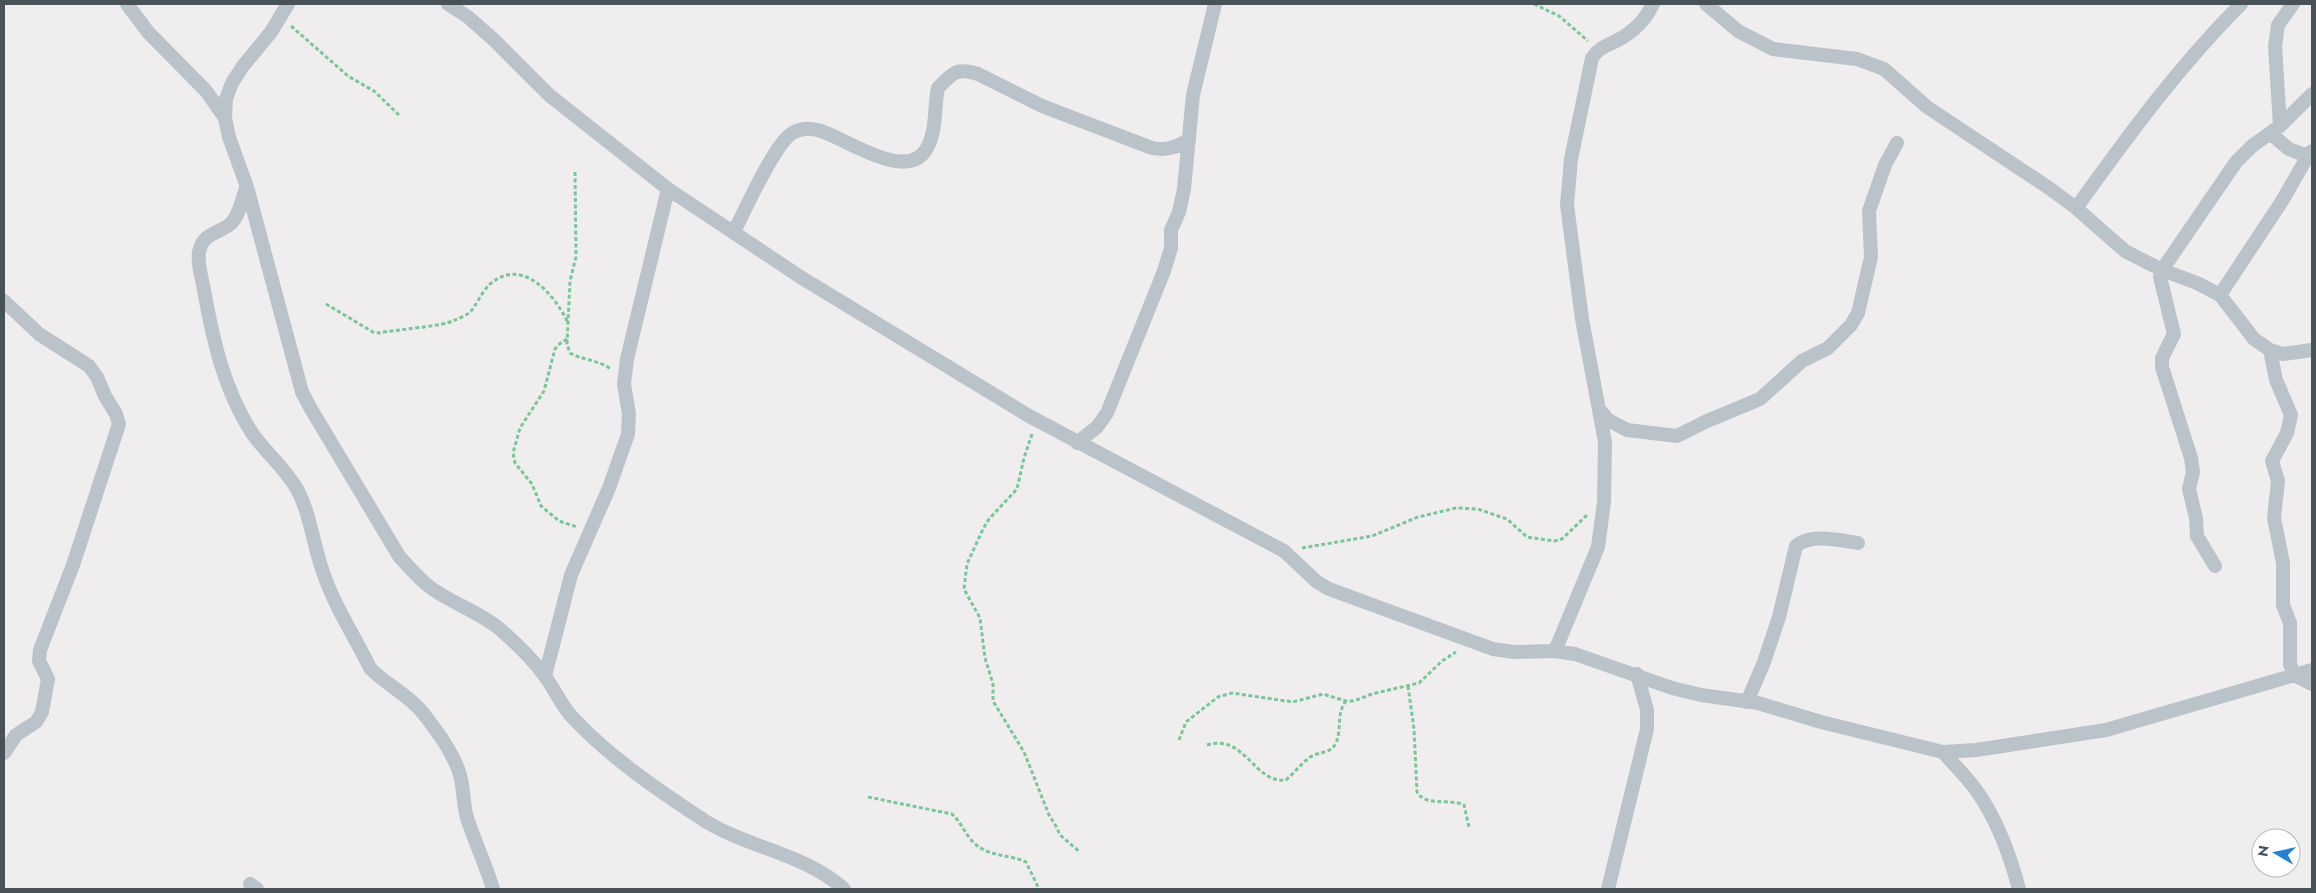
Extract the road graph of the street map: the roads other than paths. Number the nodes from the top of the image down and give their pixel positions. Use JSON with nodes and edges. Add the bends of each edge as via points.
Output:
{"nodes":[{"id":1,"x":127,"y":4,"type":"edge"},
{"id":2,"x":288,"y":4,"type":"edge"},
{"id":3,"x":448,"y":4,"type":"edge"},
{"id":4,"x":1215,"y":4,"type":"edge"},
{"id":5,"x":1654,"y":4,"type":"edge"},
{"id":6,"x":1706,"y":4,"type":"edge"},
{"id":7,"x":2241,"y":4,"type":"edge"},
{"id":8,"x":2293,"y":4,"type":"edge"},
{"id":9,"x":2312,"y":94,"type":"edge"},
{"id":10,"x":225,"y":118,"type":"junction"},
{"id":11,"x":2276,"y":130,"type":"junction"},
{"id":12,"x":1189,"y":140,"type":"junction"},
{"id":13,"x":1897,"y":143,"type":"dead end"},
{"id":14,"x":2310,"y":153,"type":"edge"},
{"id":15,"x":246,"y":187,"type":"junction"},
{"id":16,"x":668,"y":189,"type":"junction"},
{"id":17,"x":2076,"y":208,"type":"junction"},
{"id":18,"x":734,"y":232,"type":"junction"},
{"id":19,"x":2162,"y":270,"type":"junction"},
{"id":20,"x":2220,"y":296,"type":"junction"},
{"id":21,"x":4,"y":301,"type":"edge"},
{"id":22,"x":2270,"y":350,"type":"junction"},
{"id":23,"x":2312,"y":350,"type":"edge"},
{"id":24,"x":1599,"y":409,"type":"junction"},
{"id":25,"x":1077,"y":442,"type":"junction"},
{"id":26,"x":1858,"y":543,"type":"dead end"},
{"id":27,"x":2215,"y":566,"type":"dead end"},
{"id":28,"x":1555,"y":651,"type":"junction"},
{"id":29,"x":2312,"y":670,"type":"edge"},
{"id":30,"x":1637,"y":674,"type":"junction"},
{"id":31,"x":2294,"y":675,"type":"junction"},
{"id":32,"x":545,"y":676,"type":"junction"},
{"id":33,"x":2312,"y":684,"type":"edge"},
{"id":34,"x":1747,"y":702,"type":"junction"},
{"id":35,"x":1944,"y":752,"type":"junction"},
{"id":36,"x":4,"y":753,"type":"edge"},
{"id":37,"x":493,"y":889,"type":"edge"},
{"id":38,"x":844,"y":889,"type":"edge"},
{"id":39,"x":1608,"y":889,"type":"edge"},
{"id":40,"x":2019,"y":889,"type":"edge"}],
"edges":[{"from":1,"to":10,"type":"street","via":[[148,32],[206,90]]},
{"from":2,"to":10,"type":"street","via":[[232,83],[226,99]]},
{"from":3,"to":16,"type":"street","via":[[493,39],[549,95]]},
{"from":4,"to":12,"type":"street","via":[[1193,95]]},
{"from":5,"to":24,"type":"street","via":[[1638,26],[1597,51],[1589,71],[1571,159],[1567,205],[1580,310]]},
{"from":6,"to":17,"type":"street","via":[[1738,31],[1773,49],[1840,56],[1870,62],[1884,69],[1927,108]]},
{"from":7,"to":17,"type":"street","via":[[2153,102]]},
{"from":8,"to":11,"type":"street","via":[[2278,26],[2274,46]]},
{"from":9,"to":11,"type":"street"},
{"from":10,"to":15,"type":"street"},
{"from":11,"to":14,"type":"street","via":[[2289,149]]},
{"from":11,"to":19,"type":"street","via":[[2236,162]]},
{"from":12,"to":18,"type":"street","via":[[1174,148],[1152,148],[1042,106],[978,74],[956,71],[938,88],[934,129],[927,149],[918,158],[904,162],[886,159],[856,149],[821,131],[794,132],[785,139],[773,158]]},
{"from":12,"to":25,"type":"street","via":[[1184,189],[1171,230],[1171,248],[1164,271],[1107,413],[1097,427]]},
{"from":13,"to":24,"type":"street","via":[[1885,165],[1869,211],[1871,257],[1858,313],[1828,348],[1802,361],[1760,399],[1677,436],[1627,430],[1608,420]]},
{"from":14,"to":20,"type":"street"},
{"from":15,"to":32,"type":"street","via":[[302,392],[399,556],[432,588],[501,630]]},
{"from":15,"to":37,"type":"street","via":[[230,225],[211,234],[199,252],[220,363],[252,431],[298,490],[322,569],[370,668],[409,698],[451,755],[461,781],[468,822]]},
{"from":16,"to":18,"type":"street"},
{"from":16,"to":32,"type":"street","via":[[627,360],[624,384],[629,414],[628,434],[612,482],[571,575]]},
{"from":17,"to":19,"type":"street","via":[[2125,251]]},
{"from":18,"to":25,"type":"street","via":[[802,278]]},
{"from":19,"to":20,"type":"street"},
{"from":19,"to":27,"type":"street","via":[[2160,280],[2174,334],[2162,358],[2162,367],[2194,472],[2189,489],[2197,536]]},
{"from":20,"to":22,"type":"street","via":[[2254,339]]},
{"from":21,"to":36,"type":"street","via":[[39,334],[89,366],[116,414],[118,424],[73,565],[40,650],[39,661],[48,679],[42,712],[36,722],[16,736]]},
{"from":22,"to":23,"type":"street","via":[[2283,354]]},
{"from":22,"to":31,"type":"street","via":[[2276,380],[2291,415],[2287,433],[2272,461],[2278,480],[2274,518],[2283,563],[2283,605],[2290,623],[2290,664]]},
{"from":24,"to":28,"type":"street","via":[[1605,442],[1604,502],[1598,548]]},
{"from":25,"to":28,"type":"street","via":[[1284,551],[1329,589],[1475,644],[1514,652]]},
{"from":26,"to":34,"type":"street","via":[[1811,539],[1802,540],[1796,546],[1779,618]]},
{"from":28,"to":30,"type":"street","via":[[1594,659]]},
{"from":29,"to":31,"type":"street"},
{"from":30,"to":34,"type":"street","via":[[1672,688]]},
{"from":30,"to":39,"type":"street","via":[[1646,710],[1647,730]]},
{"from":31,"to":33,"type":"street"},
{"from":31,"to":35,"type":"street","via":[[2106,730]]},
{"from":32,"to":38,"type":"street","via":[[567,711],[610,754],[724,832],[818,870]]},
{"from":34,"to":35,"type":"street"},
{"from":35,"to":40,"type":"street","via":[[1989,811]]}]}
